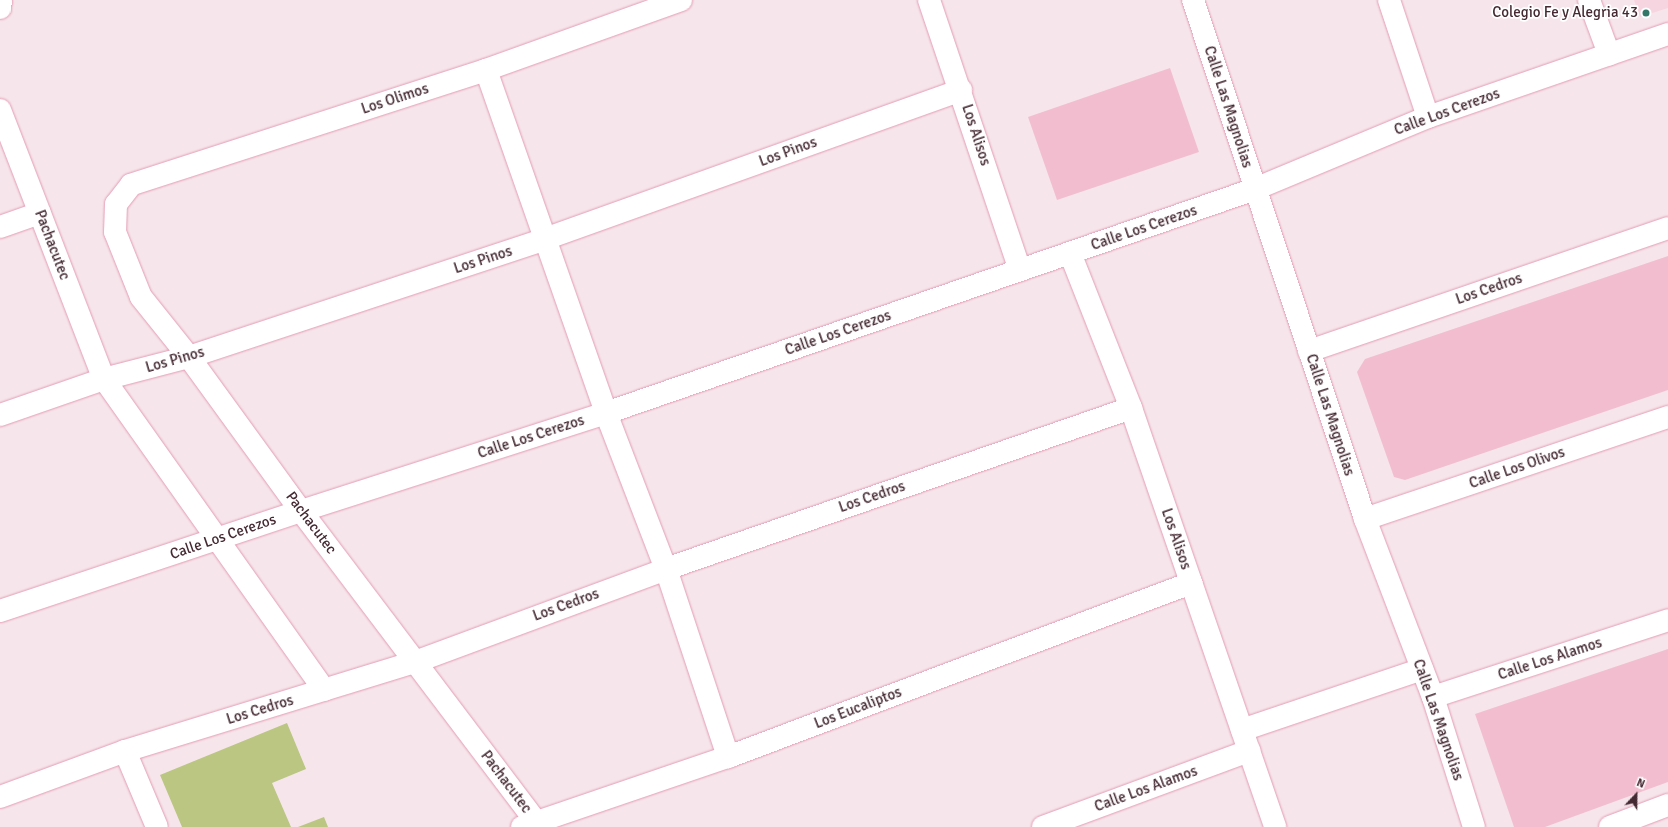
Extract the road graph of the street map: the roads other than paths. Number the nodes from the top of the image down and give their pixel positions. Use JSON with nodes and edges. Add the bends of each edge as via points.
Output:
{"nodes":[{"id":1,"x":1,"y":0,"type":"edge"},
{"id":2,"x":681,"y":0,"type":"edge"},
{"id":3,"x":929,"y":0,"type":"edge"},
{"id":4,"x":1193,"y":0,"type":"edge"},
{"id":5,"x":1389,"y":0,"type":"edge"},
{"id":6,"x":1589,"y":0,"type":"edge"},
{"id":7,"x":0,"y":8,"type":"edge"},
{"id":8,"x":1668,"y":34,"type":"edge"},
{"id":9,"x":1609,"y":54,"type":"junction"},
{"id":10,"x":486,"y":70,"type":"junction"},
{"id":11,"x":961,"y":90,"type":"junction"},
{"id":12,"x":0,"y":110,"type":"edge"},
{"id":13,"x":1428,"y":117,"type":"junction"},
{"id":14,"x":1255,"y":189,"type":"junction"},
{"id":15,"x":116,"y":204,"type":"joint"},
{"id":16,"x":40,"y":213,"type":"junction"},
{"id":17,"x":0,"y":227,"type":"edge"},
{"id":18,"x":1668,"y":228,"type":"edge"},
{"id":19,"x":545,"y":239,"type":"junction"},
{"id":20,"x":1070,"y":253,"type":"junction"},
{"id":21,"x":1020,"y":270,"type":"junction"},
{"id":22,"x":1309,"y":351,"type":"junction"},
{"id":23,"x":189,"y":357,"type":"junction"},
{"id":24,"x":104,"y":379,"type":"junction"},
{"id":25,"x":1131,"y":408,"type":"junction"},
{"id":26,"x":606,"y":414,"type":"junction"},
{"id":27,"x":0,"y":415,"type":"edge"},
{"id":28,"x":1668,"y":417,"type":"edge"},
{"id":29,"x":301,"y":511,"type":"junction"},
{"id":30,"x":1365,"y":519,"type":"junction"},
{"id":31,"x":217,"y":539,"type":"junction"},
{"id":32,"x":666,"y":569,"type":"junction"},
{"id":33,"x":1191,"y":583,"type":"junction"},
{"id":34,"x":0,"y":612,"type":"edge"},
{"id":35,"x":1668,"y":620,"type":"edge"},
{"id":36,"x":415,"y":662,"type":"junction"},
{"id":37,"x":1422,"y":669,"type":"junction"},
{"id":38,"x":324,"y":690,"type":"junction"},
{"id":39,"x":1433,"y":697,"type":"junction"},
{"id":40,"x":1242,"y":730,"type":"junction"},
{"id":41,"x":125,"y":751,"type":"junction"},
{"id":42,"x":1249,"y":751,"type":"junction"},
{"id":43,"x":728,"y":757,"type":"junction"},
{"id":44,"x":0,"y":797,"type":"edge"},
{"id":45,"x":1668,"y":805,"type":"edge"},
{"id":46,"x":533,"y":825,"type":"edge"},
{"id":47,"x":157,"y":827,"type":"edge"},
{"id":48,"x":1043,"y":827,"type":"edge"},
{"id":49,"x":1275,"y":827,"type":"edge"},
{"id":50,"x":1474,"y":827,"type":"edge"},
{"id":51,"x":1610,"y":827,"type":"edge"}],
"edges":[{"from":1,"to":7,"type":"street"},
{"from":2,"to":10,"type":"street","name":"Los Olimos"},
{"from":3,"to":11,"type":"street","name":"Los Alisos"},
{"from":4,"to":14,"type":"street","name":"Calle Las Magnolias"},
{"from":5,"to":13,"type":"street"},
{"from":6,"to":9,"type":"street"},
{"from":8,"to":9,"type":"street","name":"Calle Los Cerezos"},
{"from":9,"to":13,"type":"street","name":"Calle Los Cerezos"},
{"from":10,"to":15,"type":"street","name":"Los Olimos","via":[[131,185]]},
{"from":10,"to":19,"type":"street"},
{"from":11,"to":19,"type":"street","name":"Los Pinos"},
{"from":11,"to":21,"type":"street","name":"Los Alisos"},
{"from":12,"to":16,"type":"street","name":"Pachacutec"},
{"from":13,"to":14,"type":"street","name":"Calle Los Cerezos"},
{"from":14,"to":20,"type":"street","name":"Calle Los Cerezos"},
{"from":14,"to":22,"type":"street","name":"Calle Las Magnolias"},
{"from":15,"to":23,"type":"street","name":"Pachacutec","via":[[115,232],[141,297]]},
{"from":16,"to":17,"type":"street"},
{"from":16,"to":24,"type":"street","name":"Pachacutec"},
{"from":18,"to":22,"type":"street","name":"Los Cedros"},
{"from":19,"to":23,"type":"street","name":"Los Pinos"},
{"from":19,"to":26,"type":"street"},
{"from":20,"to":21,"type":"street","name":"Calle Los Cerezos"},
{"from":20,"to":25,"type":"street","name":"Los Alisos"},
{"from":21,"to":26,"type":"street","name":"Calle Los Cerezos"},
{"from":22,"to":30,"type":"street","name":"Calle Las Magnolias"},
{"from":23,"to":24,"type":"street","name":"Los Pinos"},
{"from":23,"to":29,"type":"street","name":"Pachacutec"},
{"from":24,"to":27,"type":"street","name":"Los Pinos"},
{"from":24,"to":31,"type":"street","name":"Pachacutec"},
{"from":25,"to":32,"type":"street","name":"Los Cedros"},
{"from":25,"to":33,"type":"street","name":"Los Alisos"},
{"from":26,"to":29,"type":"street","name":"Calle Los Cerezos"},
{"from":26,"to":32,"type":"street"},
{"from":28,"to":30,"type":"street","name":"Calle Los Olivos"},
{"from":29,"to":31,"type":"street","name":"Calle Los Cerezos"},
{"from":29,"to":36,"type":"street","name":"Pachacutec"},
{"from":30,"to":37,"type":"street","name":"Calle Las Magnolias"},
{"from":31,"to":34,"type":"street","name":"Calle Los Cerezos"},
{"from":31,"to":38,"type":"street","name":"Pachacutec"},
{"from":32,"to":36,"type":"street","name":"Los Cedros"},
{"from":32,"to":43,"type":"street"},
{"from":33,"to":40,"type":"street","name":"Los Alisos"},
{"from":33,"to":43,"type":"street","name":"Los Eucaliptos"},
{"from":35,"to":39,"type":"street","name":"Calle Los Alamos"},
{"from":36,"to":38,"type":"street","name":"Los Cedros"},
{"from":36,"to":46,"type":"street","name":"Pachacutec"},
{"from":37,"to":39,"type":"street","name":"Calle Las Magnolias"},
{"from":37,"to":40,"type":"street"},
{"from":38,"to":41,"type":"street","name":"Los Cedros"},
{"from":39,"to":50,"type":"street","name":"Calle Las Magnolias"},
{"from":40,"to":42,"type":"street","name":"Los Alisos"},
{"from":41,"to":44,"type":"street","name":"Los Cedros"},
{"from":41,"to":47,"type":"street"},
{"from":42,"to":48,"type":"street","name":"Calle Los Alamos"},
{"from":42,"to":49,"type":"street","name":"Los Alisos"},
{"from":43,"to":46,"type":"street","name":"Los Eucaliptos"},
{"from":45,"to":51,"type":"street"}]}
